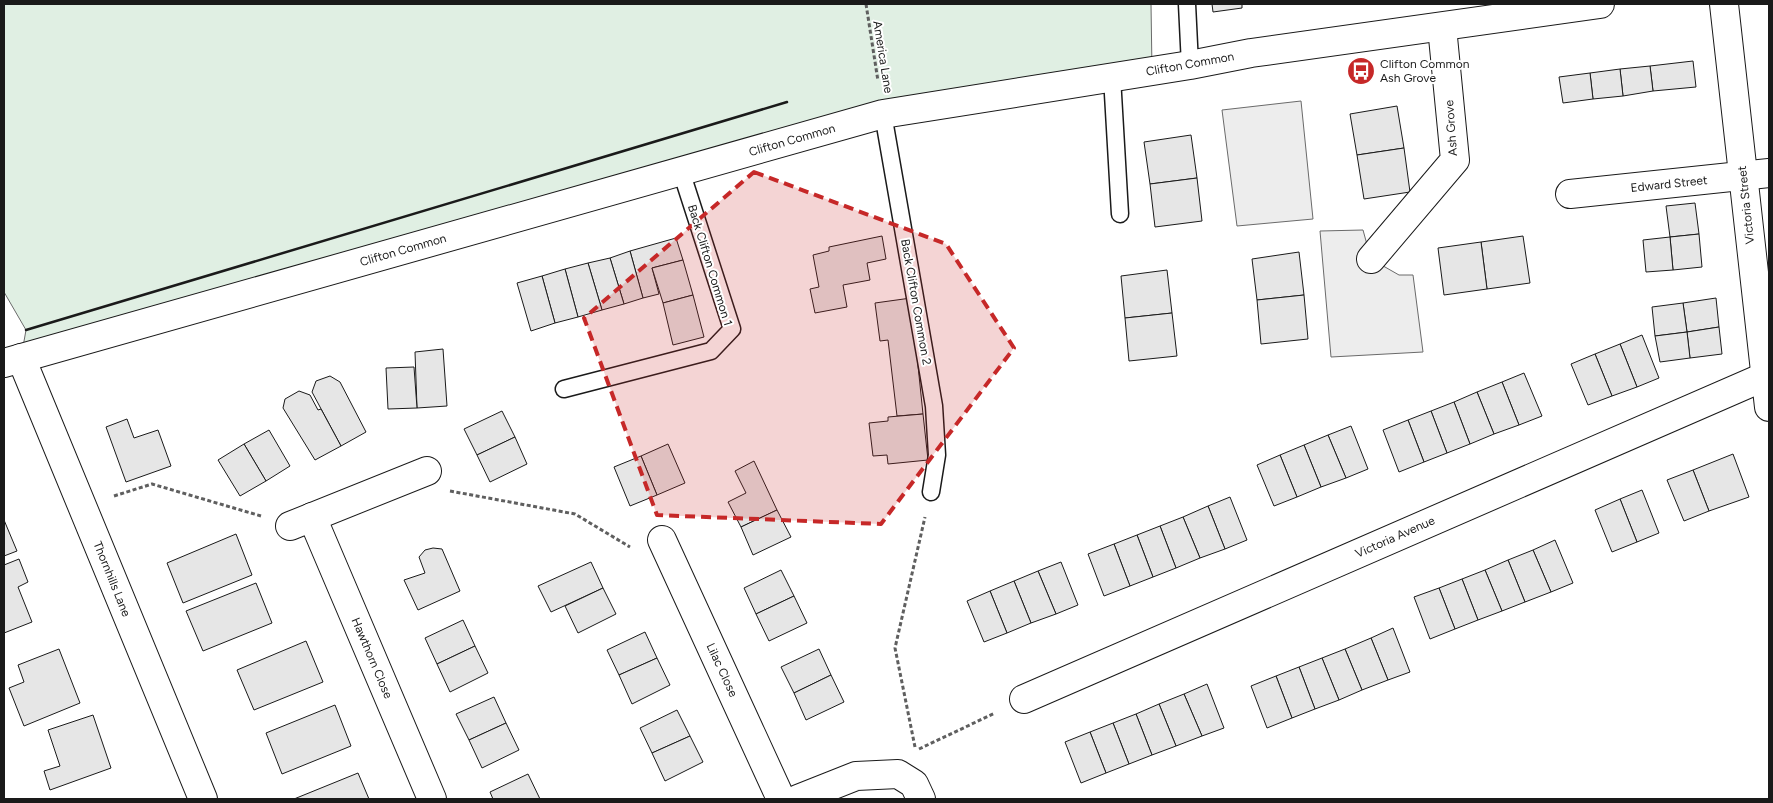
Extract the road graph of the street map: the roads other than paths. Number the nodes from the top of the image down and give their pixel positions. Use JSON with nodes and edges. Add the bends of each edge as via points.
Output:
{"nodes":[{"id":1,"x":1187,"y":4,"type":"edge"},
{"id":2,"x":1600,"y":4,"type":"edge"},
{"id":3,"x":1724,"y":4,"type":"edge"},
{"id":4,"x":1442,"y":27,"type":"junction"},
{"id":5,"x":1190,"y":65,"type":"junction"},
{"id":6,"x":1112,"y":77,"type":"junction"},
{"id":7,"x":883,"y":114,"type":"junction"},
{"id":8,"x":681,"y":171,"type":"junction"},
{"id":9,"x":1756,"y":174,"type":"edge"},
{"id":10,"x":1570,"y":194,"type":"dead end"},
{"id":11,"x":1120,"y":214,"type":"dead end"},
{"id":12,"x":1371,"y":259,"type":"dead end"},
{"id":13,"x":13,"y":361,"type":"edge"},
{"id":14,"x":1766,"y":376,"type":"junction"},
{"id":15,"x":564,"y":389,"type":"dead end"},
{"id":16,"x":1769,"y":407,"type":"edge"},
{"id":17,"x":427,"y":472,"type":"road end"},
{"id":18,"x":931,"y":492,"type":"road end"},
{"id":19,"x":662,"y":540,"type":"road end"},
{"id":20,"x":1024,"y":699,"type":"road end"},
{"id":21,"x":203,"y":799,"type":"edge"},
{"id":22,"x":432,"y":799,"type":"edge"},
{"id":23,"x":781,"y":799,"type":"edge"},
{"id":24,"x":798,"y":799,"type":"edge"},
{"id":25,"x":921,"y":799,"type":"edge"}],
"edges":[{"from":1,"to":5,"type":"lane"},
{"from":2,"to":4,"type":"street","name":"Clifton Common"},
{"from":3,"to":9,"type":"street","name":"Victoria Street"},
{"from":4,"to":5,"type":"street","name":"Clifton Common","via":[[1251,53]]},
{"from":4,"to":12,"type":"street","name":"Ash Grove","via":[[1455,160]]},
{"from":5,"to":6,"type":"street","name":"Clifton Common"},
{"from":6,"to":7,"type":"street","name":"Clifton Common"},
{"from":6,"to":11,"type":"lane"},
{"from":7,"to":8,"type":"street","name":"Clifton Common"},
{"from":7,"to":18,"type":"lane","name":"Back Clifton Common 2","via":[[934,406],[937,456]]},
{"from":8,"to":13,"type":"street","name":"Clifton Common"},
{"from":8,"to":15,"type":"lane","name":"Back Clifton Common 1","via":[[732,329],[712,351]]},
{"from":9,"to":10,"type":"street","name":"Edward Street"},
{"from":9,"to":14,"type":"street","name":"Victoria Street"},
{"from":13,"to":21,"type":"street","name":"Thornhills Lane","via":[[82,506]]},
{"from":14,"to":16,"type":"street","name":"Victoria Street"},
{"from":14,"to":20,"type":"street","name":"Victoria Avenue"},
{"from":17,"to":22,"type":"street","name":"Hawthorn Close","via":[[301,521]]},
{"from":19,"to":23,"type":"street","name":"Lilac Close"},
{"from":24,"to":25,"type":"street","via":[[856,776],[898,774],[914,784]]}]}
